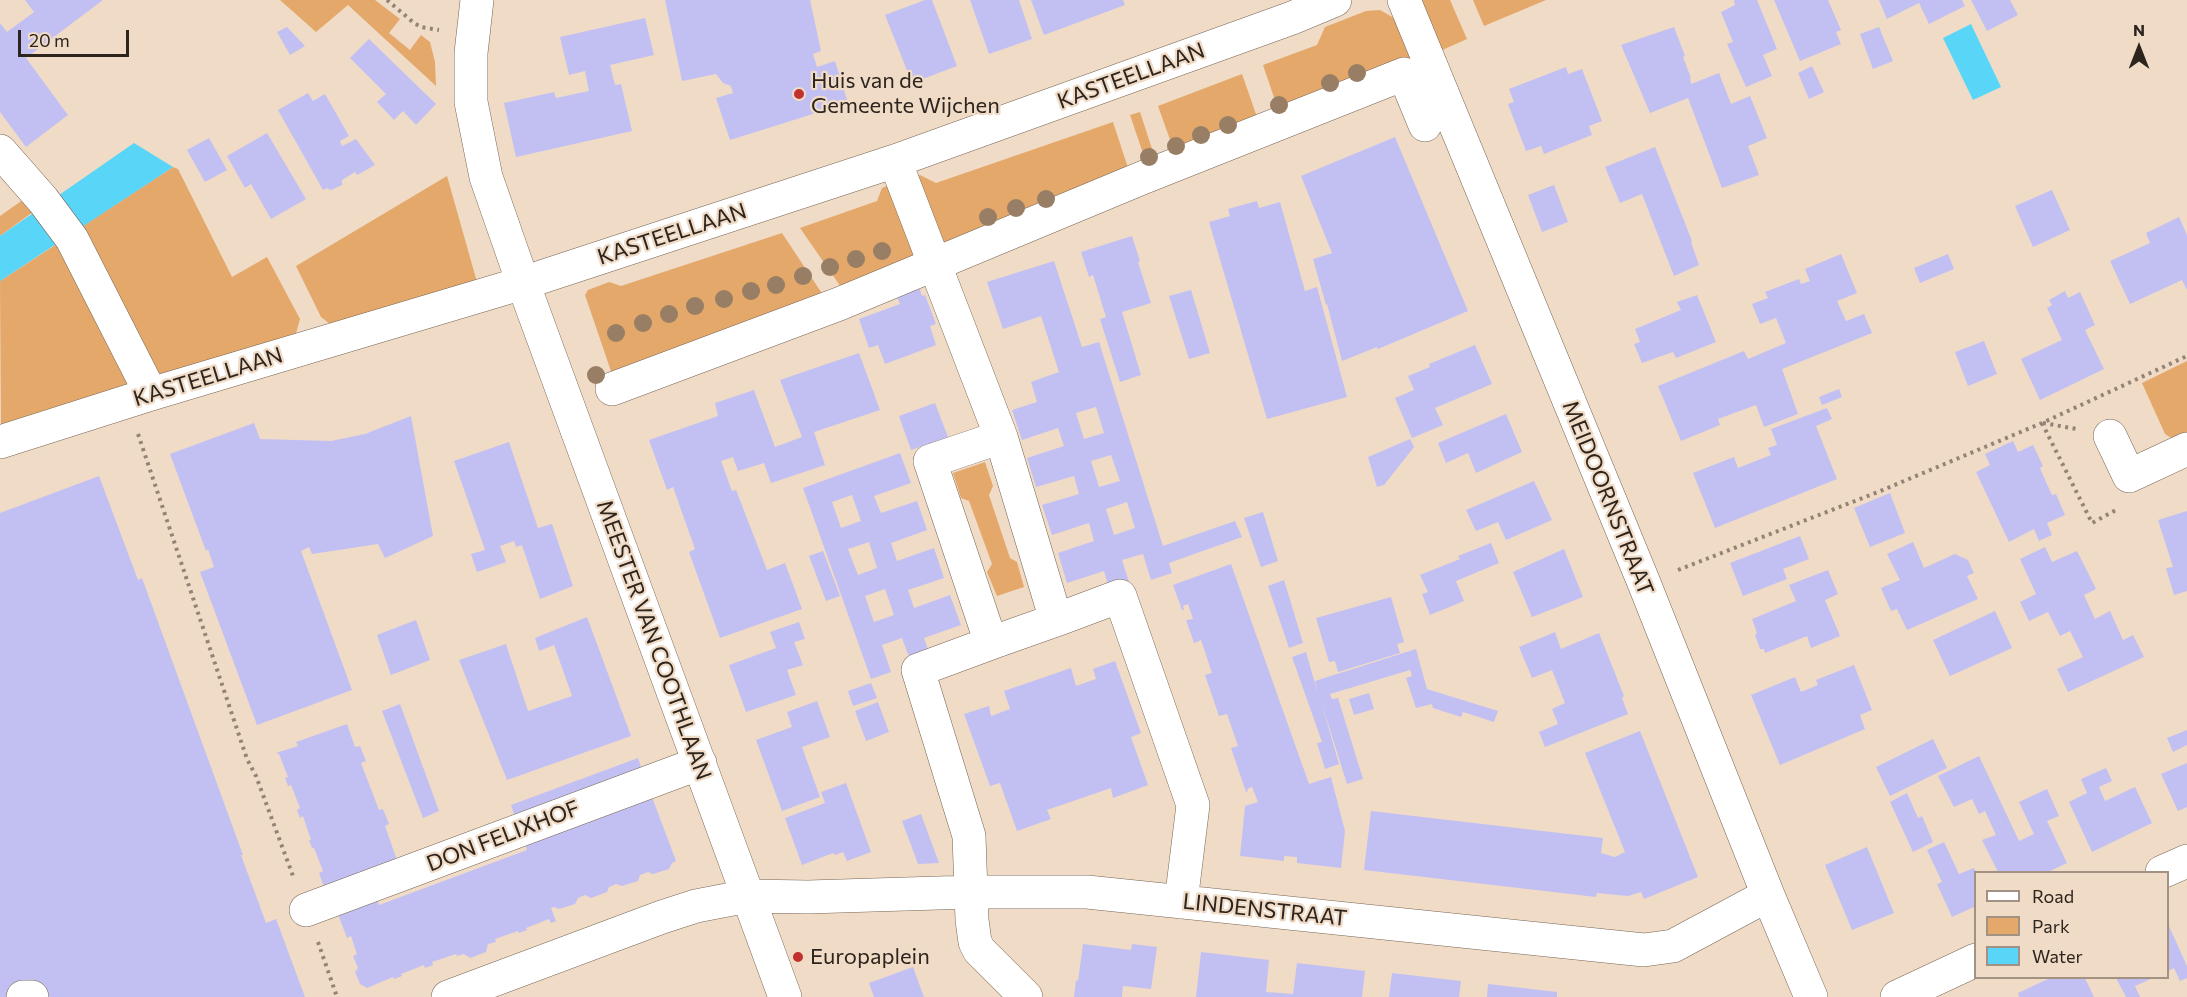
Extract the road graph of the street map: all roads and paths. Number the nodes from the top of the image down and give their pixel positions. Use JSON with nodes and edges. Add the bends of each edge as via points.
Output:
{"nodes":[{"id":1,"x":387,"y":0,"type":"edge"},
{"id":2,"x":477,"y":0,"type":"edge"},
{"id":3,"x":1335,"y":0,"type":"edge"},
{"id":4,"x":1404,"y":0,"type":"edge"},
{"id":5,"x":1289,"y":9,"type":"edge"},
{"id":6,"x":473,"y":32,"type":"junction"},
{"id":7,"x":1425,"y":124,"type":"dead end"},
{"id":8,"x":0,"y":151,"type":"edge"},
{"id":9,"x":895,"y":161,"type":"junction"},
{"id":10,"x":934,"y":264,"type":"junction"},
{"id":11,"x":523,"y":283,"type":"junction"},
{"id":12,"x":2187,"y":356,"type":"edge"},
{"id":13,"x":612,"y":388,"type":"dead end"},
{"id":14,"x":139,"y":398,"type":"junction"},
{"id":15,"x":2110,"y":436,"type":"dead end"},
{"id":16,"x":1001,"y":437,"type":"junction"},
{"id":17,"x":0,"y":442,"type":"edge"},
{"id":18,"x":2187,"y":449,"type":"edge"},
{"id":19,"x":1644,"y":583,"type":"junction"},
{"id":20,"x":1056,"y":620,"type":"junction"},
{"id":21,"x":990,"y":643,"type":"junction"},
{"id":22,"x":700,"y":763,"type":"junction"},
{"id":23,"x":2187,"y":861,"type":"edge"},
{"id":24,"x":2166,"y":871,"type":"edge"},
{"id":25,"x":971,"y":892,"type":"junction"},
{"id":26,"x":748,"y":896,"type":"junction"},
{"id":27,"x":1768,"y":896,"type":"junction"},
{"id":28,"x":1181,"y":902,"type":"junction"},
{"id":29,"x":306,"y":910,"type":"junction"},
{"id":30,"x":1974,"y":961,"type":"edge"},
{"id":31,"x":23,"y":997,"type":"edge"},
{"id":32,"x":32,"y":997,"type":"edge"},
{"id":33,"x":338,"y":997,"type":"edge"},
{"id":34,"x":448,"y":997,"type":"edge"},
{"id":35,"x":785,"y":997,"type":"edge"},
{"id":36,"x":1026,"y":997,"type":"edge"},
{"id":37,"x":1811,"y":997,"type":"edge"},
{"id":38,"x":1897,"y":997,"type":"edge"}],
"edges":[{"from":1,"to":6,"type":"path","via":[[421,27]]},
{"from":2,"to":6,"type":"street","name":"MEESTER VAN COOTHLAAN"},
{"from":3,"to":5,"type":"street","name":"KASTEELLAAN"},
{"from":4,"to":19,"type":"street","name":"MEIDOORNSTRAAT"},
{"from":5,"to":9,"type":"street","name":"KASTEELLAAN"},
{"from":6,"to":11,"type":"street","name":"MEESTER VAN COOTHLAAN","via":[[470,86],[477,140],[495,206]]},
{"from":7,"to":10,"type":"street","via":[[1404,74]]},
{"from":8,"to":14,"type":"street","via":[[72,239]]},
{"from":9,"to":10,"type":"street"},
{"from":9,"to":11,"type":"street","name":"KASTEELLAAN"},
{"from":10,"to":13,"type":"street","via":[[839,304]]},
{"from":10,"to":16,"type":"street"},
{"from":11,"to":14,"type":"street","name":"KASTEELLAAN"},
{"from":11,"to":22,"type":"street","name":"MEESTER VAN COOTHLAAN"},
{"from":12,"to":19,"type":"path","via":[[1889,487]]},
{"from":14,"to":17,"type":"street","name":"KASTEELLAAN"},
{"from":14,"to":29,"type":"path","via":[[247,759]]},
{"from":15,"to":18,"type":"street","via":[[2129,476]]},
{"from":16,"to":20,"type":"street"},
{"from":16,"to":21,"type":"street","via":[[930,462]]},
{"from":19,"to":27,"type":"street","name":"MEIDOORNSTRAAT"},
{"from":20,"to":21,"type":"street"},
{"from":20,"to":28,"type":"street","via":[[1120,596],[1193,805]]},
{"from":21,"to":25,"type":"street","via":[[918,670],[965,818]]},
{"from":22,"to":26,"type":"street","name":"MEESTER VAN COOTHLAAN"},
{"from":22,"to":29,"type":"street","name":"DON FELIXHOF"},
{"from":23,"to":24,"type":"street"},
{"from":25,"to":26,"type":"street","name":"LINDENSTRAAT"},
{"from":25,"to":28,"type":"street","name":"LINDENSTRAAT","via":[[1087,892]]},
{"from":25,"to":36,"type":"street","via":[[973,931],[979,951]]},
{"from":26,"to":34,"type":"street","via":[[662,917]]},
{"from":26,"to":35,"type":"street","name":"MEESTER VAN COOTHLAAN"},
{"from":27,"to":28,"type":"street","name":"LINDENSTRAAT","via":[[1673,946],[1644,950]]},
{"from":27,"to":37,"type":"street","name":"MEIDOORNSTRAAT"},
{"from":29,"to":33,"type":"path"},
{"from":30,"to":38,"type":"street"},
{"from":31,"to":32,"type":"street"}]}
